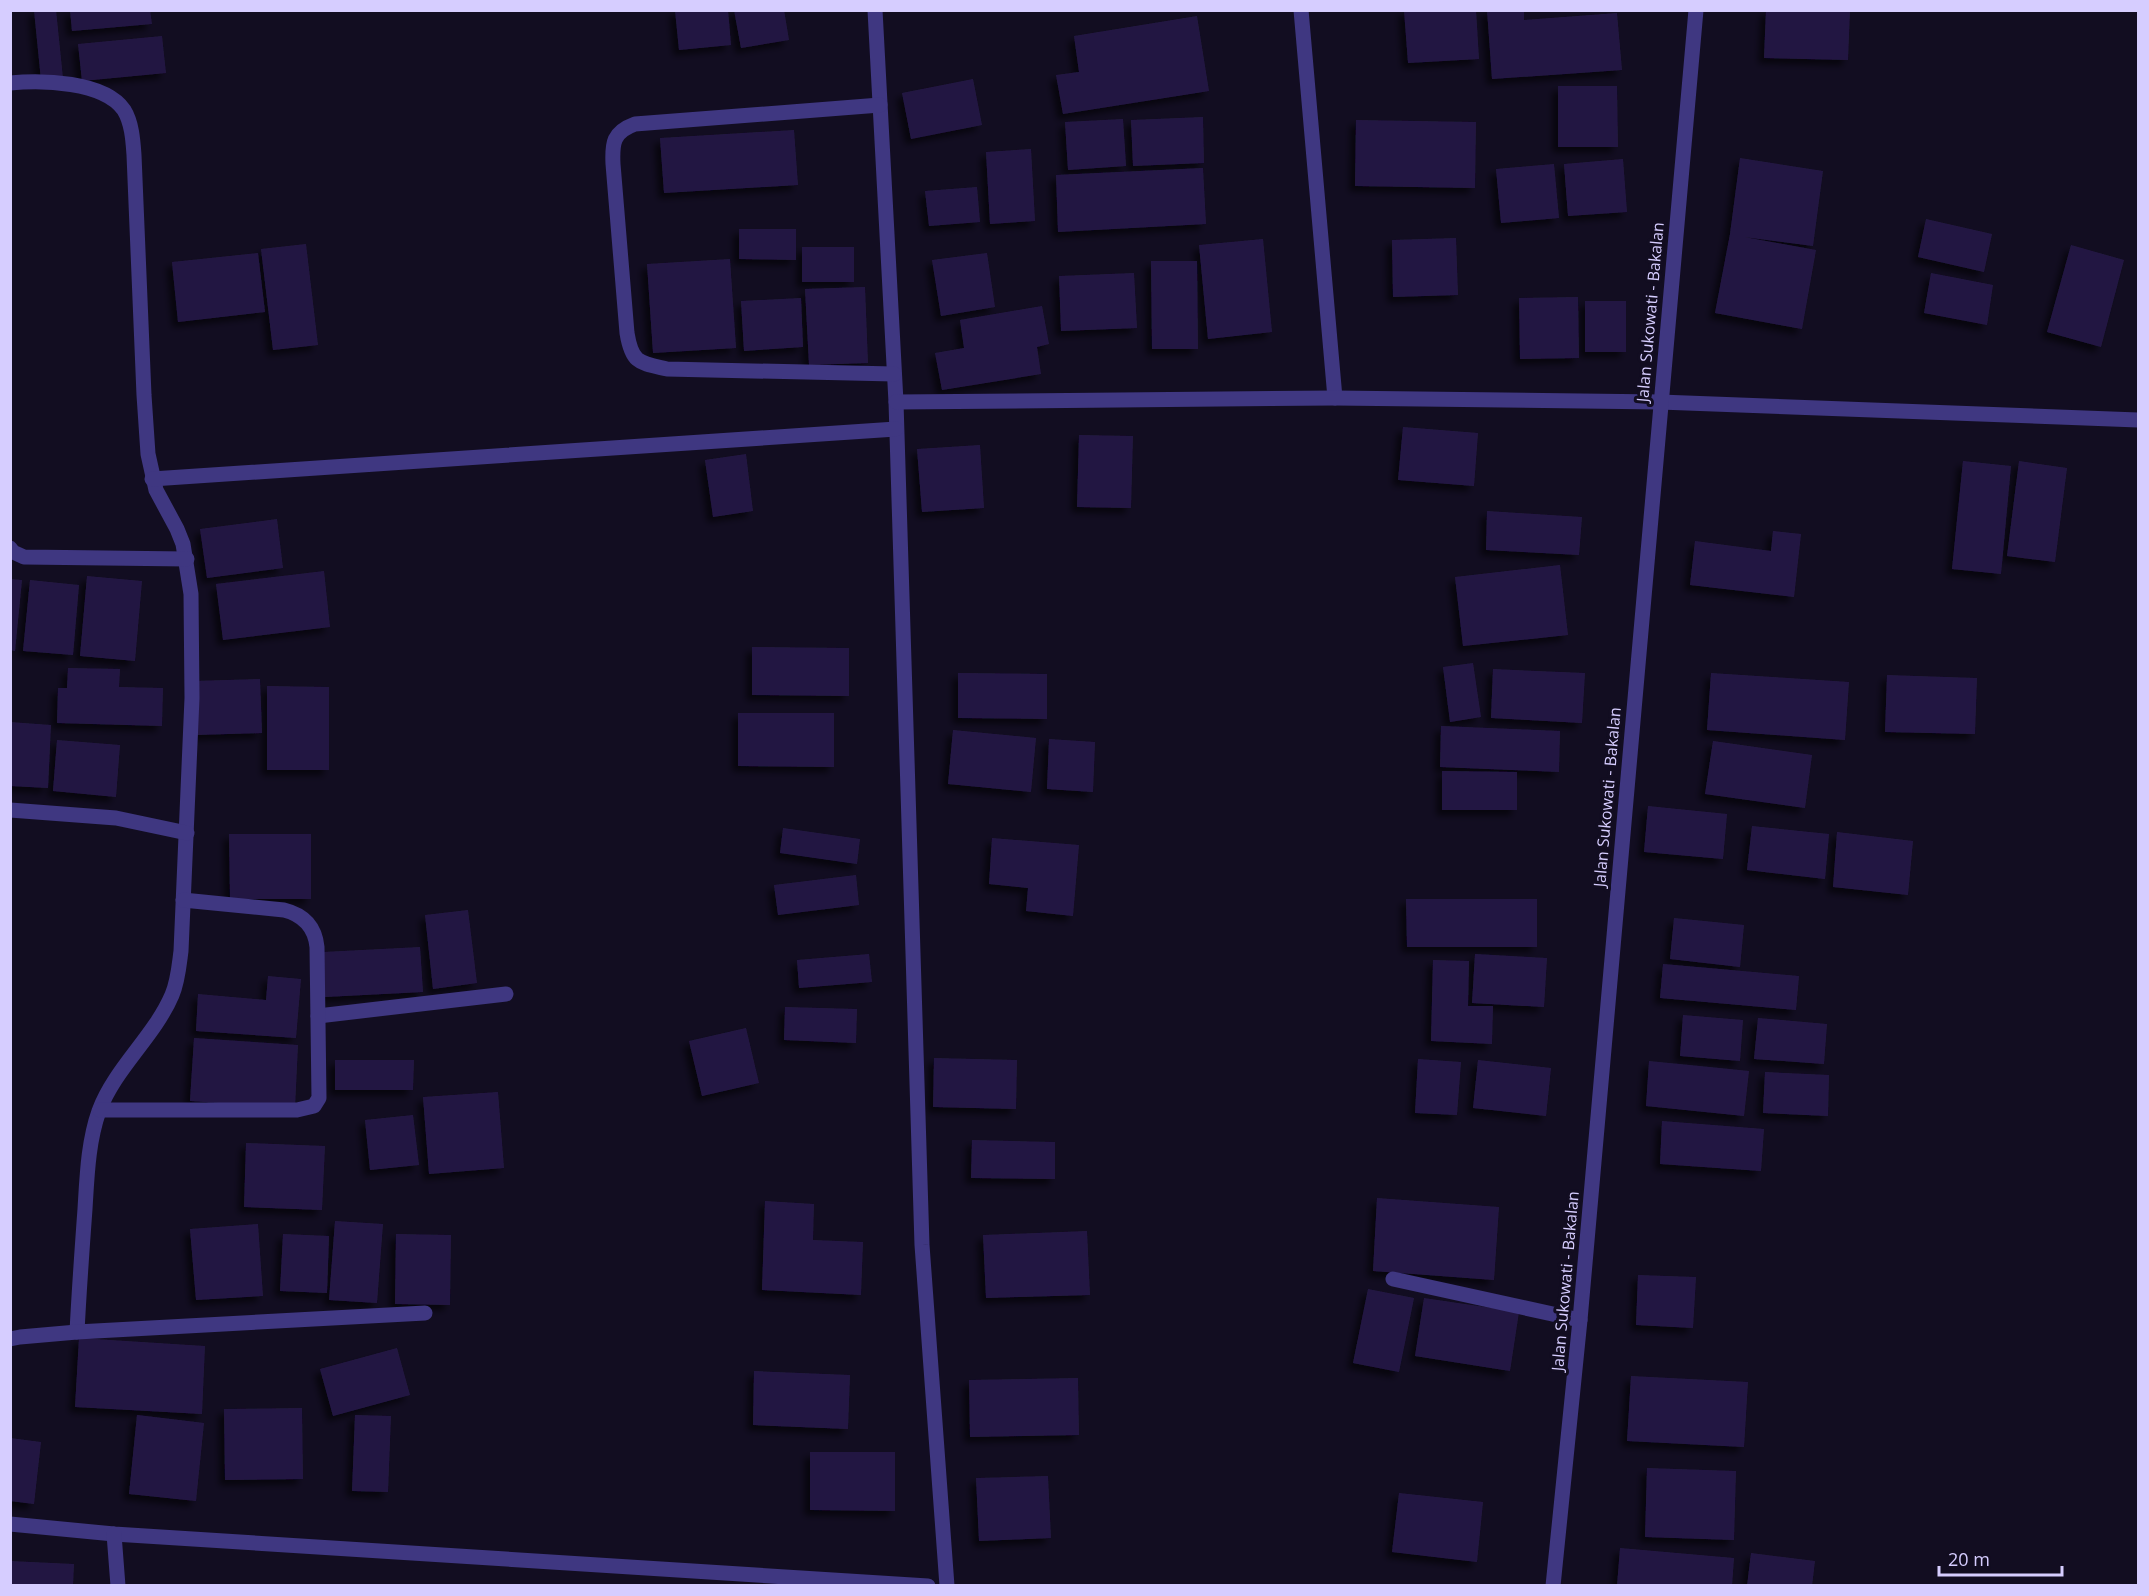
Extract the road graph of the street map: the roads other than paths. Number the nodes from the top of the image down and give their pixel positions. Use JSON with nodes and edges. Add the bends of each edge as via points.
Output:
{"nodes":[{"id":1,"x":875,"y":10,"type":"edge"},
{"id":2,"x":1301,"y":10,"type":"edge"},
{"id":3,"x":1696,"y":10,"type":"edge"},
{"id":4,"x":10,"y":83,"type":"edge"},
{"id":5,"x":880,"y":105,"type":"junction"},
{"id":6,"x":894,"y":374,"type":"junction"},
{"id":7,"x":1335,"y":398,"type":"junction"},
{"id":8,"x":896,"y":402,"type":"junction"},
{"id":9,"x":1660,"y":402,"type":"junction"},
{"id":10,"x":2139,"y":420,"type":"edge"},
{"id":11,"x":896,"y":429,"type":"junction"},
{"id":12,"x":152,"y":479,"type":"junction"},
{"id":13,"x":10,"y":548,"type":"edge"},
{"id":14,"x":187,"y":559,"type":"junction"},
{"id":15,"x":10,"y":810,"type":"edge"},
{"id":16,"x":187,"y":833,"type":"junction"},
{"id":17,"x":183,"y":900,"type":"junction"},
{"id":18,"x":506,"y":994,"type":"dead end"},
{"id":19,"x":318,"y":1016,"type":"junction"},
{"id":20,"x":100,"y":1110,"type":"junction"},
{"id":21,"x":1393,"y":1279,"type":"dead end"},
{"id":22,"x":425,"y":1313,"type":"dead end"},
{"id":23,"x":1580,"y":1320,"type":"junction"},
{"id":24,"x":77,"y":1332,"type":"junction"},
{"id":25,"x":10,"y":1339,"type":"edge"},
{"id":26,"x":10,"y":1524,"type":"edge"},
{"id":27,"x":114,"y":1534,"type":"junction"},
{"id":28,"x":118,"y":1586,"type":"edge"},
{"id":29,"x":928,"y":1586,"type":"edge"},
{"id":30,"x":947,"y":1586,"type":"edge"},
{"id":31,"x":1553,"y":1586,"type":"edge"}],
"edges":[{"from":1,"to":5,"type":"street"},
{"from":2,"to":7,"type":"street"},
{"from":3,"to":9,"type":"street","name":"Jalan Sukowati - Bakalan"},
{"from":4,"to":12,"type":"street","via":[[41,80],[77,85],[109,98],[123,109],[128,119],[134,155],[144,395]]},
{"from":5,"to":6,"type":"street"},
{"from":5,"to":6,"type":"street","via":[[635,124],[621,130],[615,138],[613,164],[627,333],[630,352],[638,362],[667,369]]},
{"from":6,"to":8,"type":"street"},
{"from":7,"to":8,"type":"street"},
{"from":7,"to":9,"type":"street"},
{"from":8,"to":11,"type":"street"},
{"from":9,"to":10,"type":"street"},
{"from":9,"to":23,"type":"street","name":"Jalan Sukowati - Bakalan"},
{"from":11,"to":12,"type":"street"},
{"from":11,"to":30,"type":"street","via":[[922,1245]]},
{"from":12,"to":14,"type":"street"},
{"from":13,"to":14,"type":"street","via":[[24,557]]},
{"from":14,"to":16,"type":"street","via":[[193,624]]},
{"from":15,"to":16,"type":"street","via":[[116,818]]},
{"from":16,"to":17,"type":"street"},
{"from":17,"to":19,"type":"street","via":[[284,910],[308,922],[317,947]]},
{"from":17,"to":20,"type":"street","via":[[181,951],[172,995]]},
{"from":18,"to":19,"type":"street"},
{"from":19,"to":20,"type":"street","via":[[320,1092],[311,1107]]},
{"from":20,"to":24,"type":"street","via":[[88,1173]]},
{"from":21,"to":23,"type":"street"},
{"from":22,"to":24,"type":"street"},
{"from":23,"to":31,"type":"street","name":"Jalan Sukowati - Bakalan"},
{"from":24,"to":25,"type":"street"},
{"from":26,"to":27,"type":"street"},
{"from":27,"to":28,"type":"street"},
{"from":27,"to":29,"type":"street"}]}
